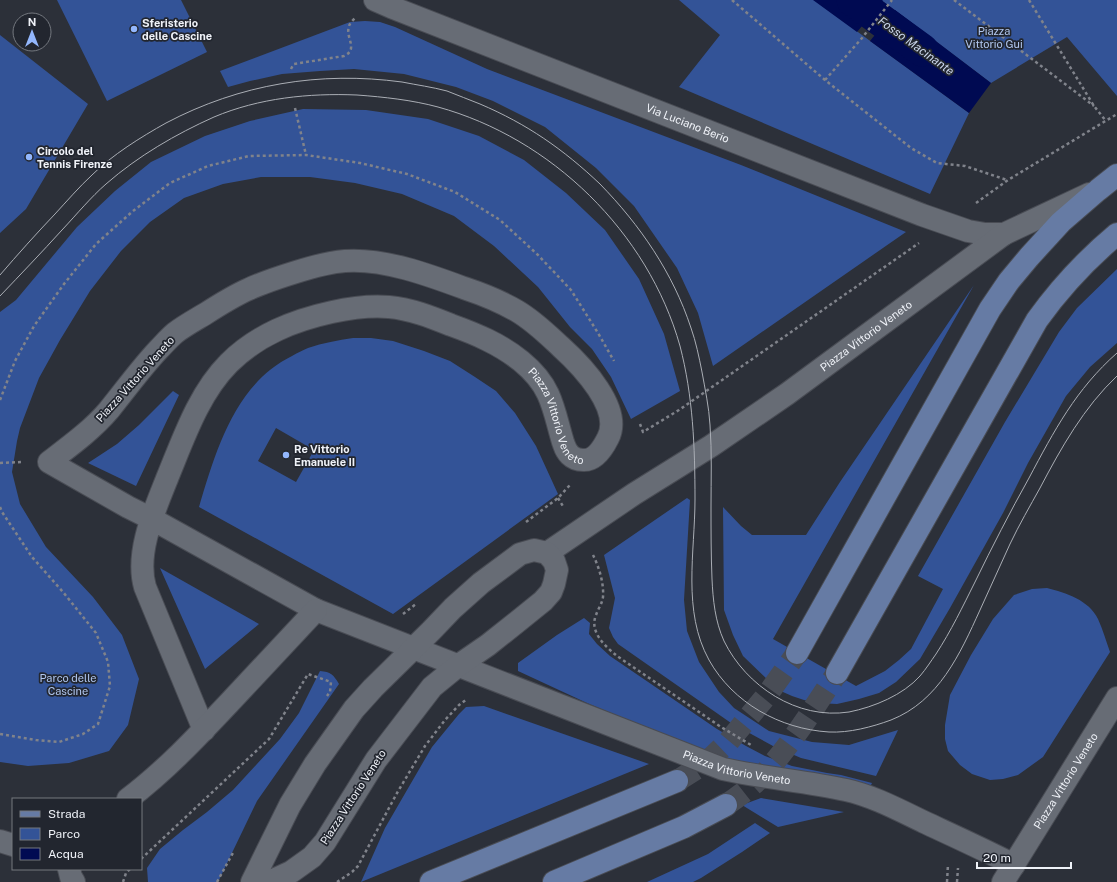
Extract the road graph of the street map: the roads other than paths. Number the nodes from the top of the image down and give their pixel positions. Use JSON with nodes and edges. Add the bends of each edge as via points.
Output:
{"nodes":[{"id":1,"x":375,"y":0,"type":"edge"},
{"id":2,"x":1117,"y":176,"type":"edge"},
{"id":3,"x":1098,"y":190,"type":"junction"},
{"id":4,"x":1004,"y":234,"type":"junction"},
{"id":5,"x":1116,"y":234,"type":"edge"},
{"id":6,"x":152,"y":519,"type":"junction"},
{"id":7,"x":547,"y":553,"type":"junction"},
{"id":8,"x":316,"y":610,"type":"junction"},
{"id":9,"x":414,"y":648,"type":"junction"},
{"id":10,"x":797,"y":653,"type":"tunnel mouth"},
{"id":11,"x":459,"y":665,"type":"junction"},
{"id":12,"x":837,"y":673,"type":"tunnel mouth"},
{"id":13,"x":1117,"y":698,"type":"edge"},
{"id":14,"x":204,"y":730,"type":"junction"},
{"id":15,"x":677,"y":781,"type":"tunnel mouth"},
{"id":16,"x":129,"y":798,"type":"edge"},
{"id":17,"x":726,"y":805,"type":"tunnel mouth"},
{"id":18,"x":0,"y":841,"type":"edge"},
{"id":19,"x":12,"y":845,"type":"edge"},
{"id":20,"x":69,"y":870,"type":"edge"},
{"id":21,"x":1009,"y":874,"type":"edge"},
{"id":22,"x":74,"y":882,"type":"edge"},
{"id":23,"x":252,"y":882,"type":"edge"},
{"id":24,"x":269,"y":882,"type":"edge"},
{"id":25,"x":431,"y":882,"type":"edge"},
{"id":26,"x":554,"y":882,"type":"edge"}],
"edges":[{"from":1,"to":4,"type":"street","name":"Via Luciano Berio","via":[[922,215],[968,231]]},
{"from":2,"to":3,"type":"main road"},
{"from":3,"to":4,"type":"street"},
{"from":3,"to":10,"type":"main road","via":[[1061,222],[1029,257],[990,309]]},
{"from":4,"to":7,"type":"street","name":"Piazza Vittorio Veneto","via":[[786,394]]},
{"from":5,"to":12,"type":"main road","via":[[1079,269],[1037,320]]},
{"from":6,"to":6,"type":"street","name":"Piazza Vittorio Veneto","via":[[204,396],[226,366],[243,350],[277,330],[331,312],[368,306],[405,310],[480,336],[504,349],[531,369],[542,382],[550,396],[566,451],[573,458],[586,461],[593,458],[607,440],[611,430],[611,418],[600,392],[582,368],[542,329],[504,303],[447,281],[391,265],[346,261],[316,266],[251,288],[223,302],[174,334],[141,369],[106,413],[49,462]]},
{"from":6,"to":8,"type":"street","name":"Piazza Vittorio Veneto"},
{"from":6,"to":14,"type":"street","name":"Piazza Vittorio Veneto","via":[[142,553],[143,580]]},
{"from":7,"to":9,"type":"street","via":[[534,550],[520,554],[458,603]]},
{"from":7,"to":11,"type":"street","name":"Piazza Vittorio Veneto","via":[[557,570],[551,592],[517,622]]},
{"from":8,"to":9,"type":"street","name":"Piazza Vittorio Veneto"},
{"from":8,"to":14,"type":"street"},
{"from":9,"to":11,"type":"street","name":"Piazza Vittorio Veneto"},
{"from":9,"to":23,"type":"street","via":[[354,709],[315,764],[290,805]]},
{"from":11,"to":21,"type":"street","name":"Piazza Vittorio Veneto","via":[[723,769],[852,792],[879,801],[964,841]]},
{"from":11,"to":24,"type":"street","name":"Piazza Vittorio Veneto","via":[[432,687],[376,760],[325,842],[312,857],[291,872]]},
{"from":13,"to":21,"type":"street","name":"Piazza Vittorio Veneto"},
{"from":14,"to":16,"type":"street"},
{"from":15,"to":25,"type":"main road"},
{"from":17,"to":26,"type":"main road","via":[[684,827]]},
{"from":18,"to":19,"type":"street"},
{"from":20,"to":22,"type":"street"}]}
